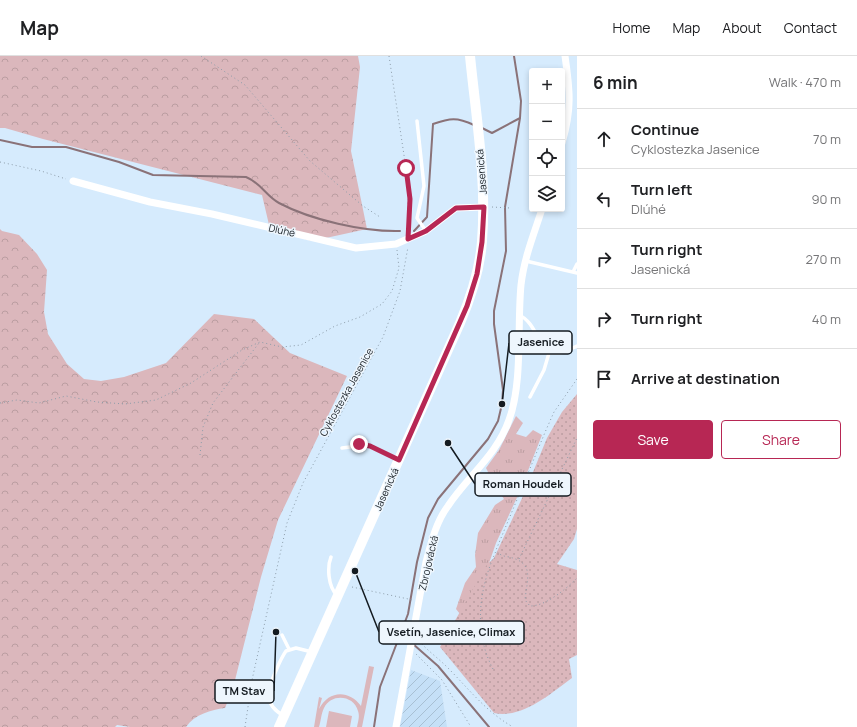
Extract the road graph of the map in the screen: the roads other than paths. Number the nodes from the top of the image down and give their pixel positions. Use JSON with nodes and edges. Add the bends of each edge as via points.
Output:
{"nodes":[{"id":1,"x":470,"y":56,"type":"edge"},
{"id":2,"x":565,"y":56,"type":"edge"},
{"id":3,"x":418,"y":121,"type":"dead end"},
{"id":4,"x":563,"y":140,"type":"edge"},
{"id":5,"x":73,"y":181,"type":"road end"},
{"id":6,"x":484,"y":207,"type":"junction"},
{"id":7,"x":541,"y":212,"type":"edge"},
{"id":8,"x":425,"y":229,"type":"junction"},
{"id":9,"x":525,"y":261,"type":"junction"},
{"id":10,"x":577,"y":264,"type":"edge"},
{"id":11,"x":575,"y":272,"type":"edge"},
{"id":12,"x":519,"y":315,"type":"junction"},
{"id":13,"x":577,"y":346,"type":"edge"},
{"id":14,"x":549,"y":353,"type":"junction"},
{"id":15,"x":530,"y":397,"type":"dead end"},
{"id":16,"x":342,"y":448,"type":"dead end"},
{"id":17,"x":399,"y":460,"type":"junction"},
{"id":18,"x":331,"y":557,"type":"dead end"},
{"id":19,"x":338,"y":595,"type":"junction"},
{"id":20,"x":282,"y":635,"type":"dead end"},
{"id":21,"x":289,"y":649,"type":"junction"},
{"id":22,"x":313,"y":652,"type":"junction"},
{"id":23,"x":284,"y":716,"type":"junction"},
{"id":24,"x":279,"y":727,"type":"edge"},
{"id":25,"x":396,"y":727,"type":"edge"}],
"edges":[{"from":1,"to":6,"type":"street","name":"Jasenická"},
{"from":2,"to":4,"type":"street","via":[[570,107]]},
{"from":3,"to":8,"type":"lane","via":[[424,186],[418,212],[419,222]]},
{"from":5,"to":8,"type":"street","name":"Dlúhé","via":[[150,202],[356,248],[396,244]]},
{"from":6,"to":8,"type":"street","name":"Dlúhé","via":[[456,208]]},
{"from":6,"to":17,"type":"street","name":"Jasenická","via":[[477,274],[467,306]]},
{"from":7,"to":9,"type":"street","name":"Zbrojovácká"},
{"from":9,"to":11,"type":"lane"},
{"from":9,"to":12,"type":"street","name":"Zbrojovácká"},
{"from":10,"to":11,"type":"lane"},
{"from":12,"to":14,"type":"lane","via":[[528,322]]},
{"from":12,"to":25,"type":"street","name":"Zbrojovácká","via":[[515,395],[509,420],[488,459],[440,518],[426,562]]},
{"from":13,"to":14,"type":"lane","via":[[560,353]]},
{"from":14,"to":15,"type":"lane","via":[[544,370]]},
{"from":16,"to":17,"type":"lane","via":[[366,445]]},
{"from":17,"to":19,"type":"street","name":"Jasenická"},
{"from":18,"to":19,"type":"lane","via":[[328,565],[333,588]]},
{"from":19,"to":22,"type":"street","name":"Jasenická"},
{"from":20,"to":21,"type":"lane"},
{"from":21,"to":22,"type":"lane"},
{"from":21,"to":23,"type":"lane","via":[[282,658],[268,691],[271,704]]},
{"from":22,"to":23,"type":"street","name":"Jasenická"},
{"from":23,"to":24,"type":"street","name":"Jasenická"}]}
